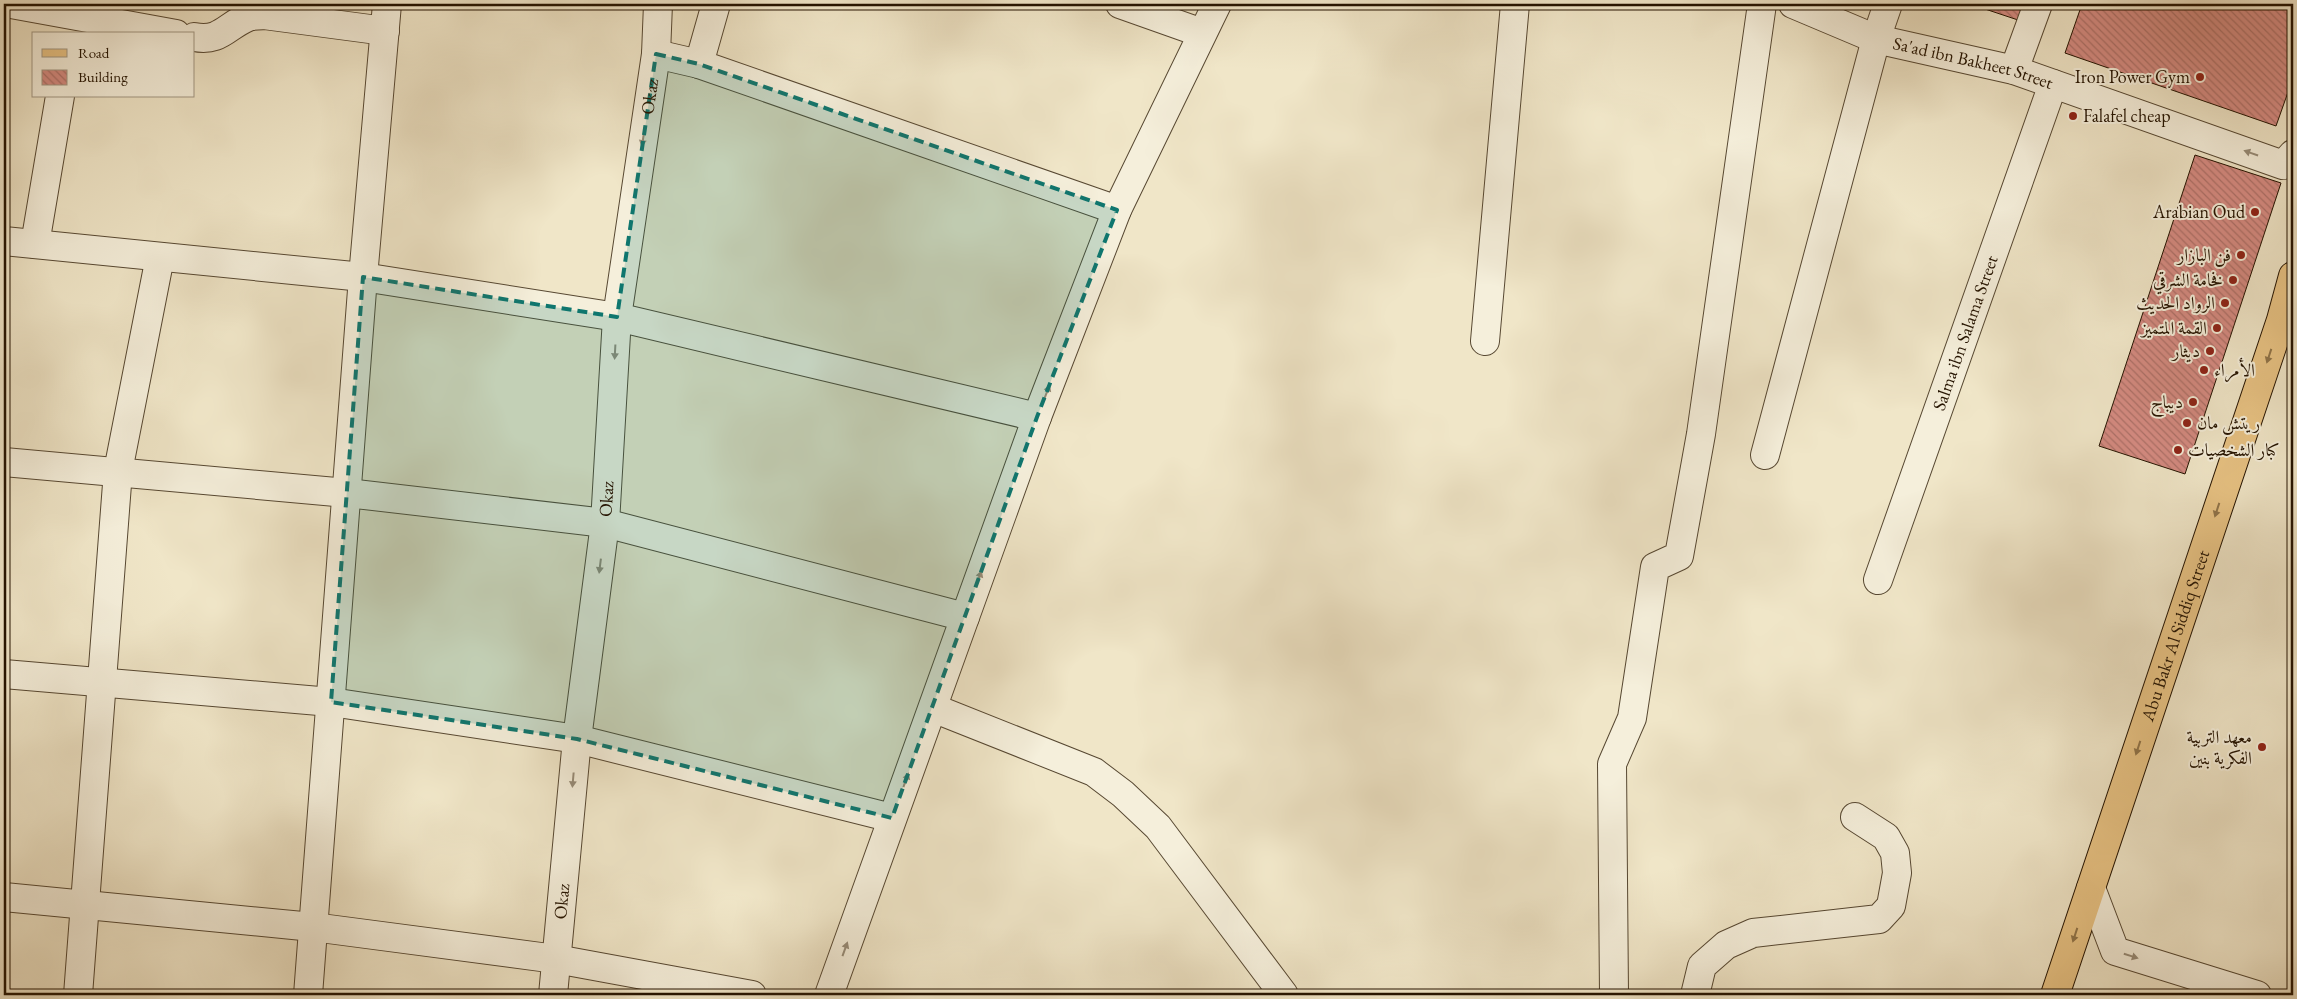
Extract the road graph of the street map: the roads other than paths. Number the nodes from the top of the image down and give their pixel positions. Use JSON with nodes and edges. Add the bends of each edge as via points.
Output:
{"nodes":[{"id":1,"x":11,"y":4,"type":"edge"},
{"id":2,"x":387,"y":4,"type":"edge"},
{"id":3,"x":658,"y":4,"type":"edge"},
{"id":4,"x":716,"y":4,"type":"edge"},
{"id":5,"x":1120,"y":4,"type":"edge"},
{"id":6,"x":1217,"y":4,"type":"edge"},
{"id":7,"x":1515,"y":4,"type":"edge"},
{"id":8,"x":1762,"y":4,"type":"edge"},
{"id":9,"x":1793,"y":4,"type":"edge"},
{"id":10,"x":1888,"y":4,"type":"edge"},
{"id":11,"x":2038,"y":4,"type":"edge"},
{"id":12,"x":72,"y":18,"type":"edge"},
{"id":13,"x":385,"y":31,"type":"junction"},
{"id":14,"x":163,"y":32,"type":"edge"},
{"id":15,"x":1202,"y":33,"type":"junction"},
{"id":16,"x":195,"y":37,"type":"edge"},
{"id":17,"x":1876,"y":39,"type":"junction"},
{"id":18,"x":656,"y":54,"type":"junction"},
{"id":19,"x":698,"y":64,"type":"junction"},
{"id":20,"x":2014,"y":70,"type":"junction"},
{"id":21,"x":2053,"y":84,"type":"junction"},
{"id":22,"x":60,"y":98,"type":"edge"},
{"id":23,"x":2293,"y":154,"type":"edge"},
{"id":24,"x":1117,"y":210,"type":"junction"},
{"id":25,"x":4,"y":241,"type":"edge"},
{"id":26,"x":35,"y":244,"type":"junction"},
{"id":27,"x":160,"y":256,"type":"junction"},
{"id":28,"x":363,"y":276,"type":"junction"},
{"id":29,"x":2293,"y":276,"type":"edge"},
{"id":30,"x":617,"y":317,"type":"junction"},
{"id":31,"x":2287,"y":318,"type":"edge"},
{"id":32,"x":1485,"y":341,"type":"dead end"},
{"id":33,"x":1037,"y":417,"type":"junction"},
{"id":34,"x":1765,"y":455,"type":"dead end"},
{"id":35,"x":4,"y":462,"type":"edge"},
{"id":36,"x":118,"y":471,"type":"junction"},
{"id":37,"x":347,"y":493,"type":"junction"},
{"id":38,"x":606,"y":523,"type":"junction"},
{"id":39,"x":1878,"y":580,"type":"dead end"},
{"id":40,"x":965,"y":617,"type":"junction"},
{"id":41,"x":4,"y":674,"type":"edge"},
{"id":42,"x":102,"y":683,"type":"junction"},
{"id":43,"x":331,"y":702,"type":"junction"},
{"id":44,"x":933,"y":708,"type":"junction"},
{"id":45,"x":577,"y":739,"type":"junction"},
{"id":46,"x":1855,"y":817,"type":"dead end"},
{"id":47,"x":892,"y":818,"type":"junction"},
{"id":48,"x":2091,"y":888,"type":"junction"},
{"id":49,"x":4,"y":897,"type":"edge"},
{"id":50,"x":85,"y":905,"type":"junction"},
{"id":51,"x":313,"y":927,"type":"junction"},
{"id":52,"x":556,"y":959,"type":"junction"},
{"id":53,"x":78,"y":995,"type":"edge"},
{"id":54,"x":308,"y":995,"type":"edge"},
{"id":55,"x":553,"y":995,"type":"edge"},
{"id":56,"x":752,"y":995,"type":"edge"},
{"id":57,"x":829,"y":995,"type":"edge"},
{"id":58,"x":1284,"y":995,"type":"edge"},
{"id":59,"x":1614,"y":995,"type":"edge"},
{"id":60,"x":1696,"y":995,"type":"edge"},
{"id":61,"x":2055,"y":995,"type":"edge"},
{"id":62,"x":2257,"y":995,"type":"edge"}],
"edges":[{"from":1,"to":12,"type":"street"},
{"from":2,"to":13,"type":"street"},
{"from":3,"to":18,"type":"street","name":"Okaz"},
{"from":4,"to":19,"type":"street"},
{"from":5,"to":15,"type":"street"},
{"from":6,"to":15,"type":"street"},
{"from":7,"to":32,"type":"street"},
{"from":8,"to":59,"type":"street","via":[[1701,434],[1679,556],[1655,568],[1632,718],[1612,764]]},
{"from":9,"to":17,"type":"street","name":"Sa'ad ibn Bakheet Street"},
{"from":10,"to":17,"type":"street"},
{"from":11,"to":20,"type":"street"},
{"from":12,"to":14,"type":"street"},
{"from":13,"to":16,"type":"street","via":[[264,15],[248,17],[220,35],[204,39]]},
{"from":13,"to":28,"type":"street"},
{"from":15,"to":24,"type":"street"},
{"from":17,"to":20,"type":"street","name":"Sa'ad ibn Bakheet Street"},
{"from":17,"to":34,"type":"street"},
{"from":18,"to":19,"type":"street"},
{"from":18,"to":30,"type":"street","name":"Okaz","one_way":true},
{"from":19,"to":24,"type":"street"},
{"from":20,"to":21,"type":"street","name":"Sa'ad ibn Bakheet Street"},
{"from":23,"to":21,"type":"street","name":"Sa'ad ibn Bakheet Street","one_way":true,"via":[[2283,164]]},
{"from":21,"to":39,"type":"street","name":"Salma ibn Salama Street"},
{"from":22,"to":26,"type":"street"},
{"from":33,"to":24,"type":"street","one_way":true},
{"from":25,"to":26,"type":"street"},
{"from":26,"to":27,"type":"street"},
{"from":27,"to":28,"type":"street"},
{"from":27,"to":36,"type":"street"},
{"from":28,"to":30,"type":"street"},
{"from":28,"to":37,"type":"street"},
{"from":29,"to":31,"type":"main road","name":"Abu Bakr Al Siddiq Street"},
{"from":30,"to":33,"type":"street"},
{"from":30,"to":38,"type":"street","name":"Okaz","one_way":true},
{"from":31,"to":48,"type":"main road","name":"Abu Bakr Al Siddiq Street","one_way":true},
{"from":40,"to":33,"type":"street","one_way":true},
{"from":35,"to":36,"type":"street"},
{"from":36,"to":37,"type":"street"},
{"from":36,"to":42,"type":"street"},
{"from":37,"to":38,"type":"street"},
{"from":37,"to":43,"type":"street"},
{"from":38,"to":40,"type":"street"},
{"from":38,"to":45,"type":"street","name":"Okaz","one_way":true},
{"from":40,"to":44,"type":"street"},
{"from":41,"to":42,"type":"street"},
{"from":42,"to":43,"type":"street"},
{"from":42,"to":50,"type":"street"},
{"from":43,"to":45,"type":"street"},
{"from":43,"to":51,"type":"street"},
{"from":47,"to":44,"type":"street","one_way":true},
{"from":44,"to":58,"type":"street","via":[[1094,772],[1123,794],[1158,827]]},
{"from":45,"to":47,"type":"street"},
{"from":45,"to":52,"type":"street","name":"Okaz","one_way":true},
{"from":46,"to":60,"type":"street","via":[[1886,837],[1895,853],[1897,873],[1891,906],[1879,919],[1753,933],[1726,946],[1702,966]]},
{"from":57,"to":47,"type":"street","one_way":true},
{"from":48,"to":61,"type":"main road","name":"Abu Bakr Al Siddiq Street","one_way":true},
{"from":48,"to":62,"type":"street","one_way":true,"via":[[2115,951]]},
{"from":49,"to":50,"type":"street"},
{"from":50,"to":51,"type":"street"},
{"from":50,"to":53,"type":"street"},
{"from":51,"to":52,"type":"street"},
{"from":51,"to":54,"type":"street"},
{"from":52,"to":55,"type":"street","name":"Okaz"},
{"from":52,"to":56,"type":"street"}]}
